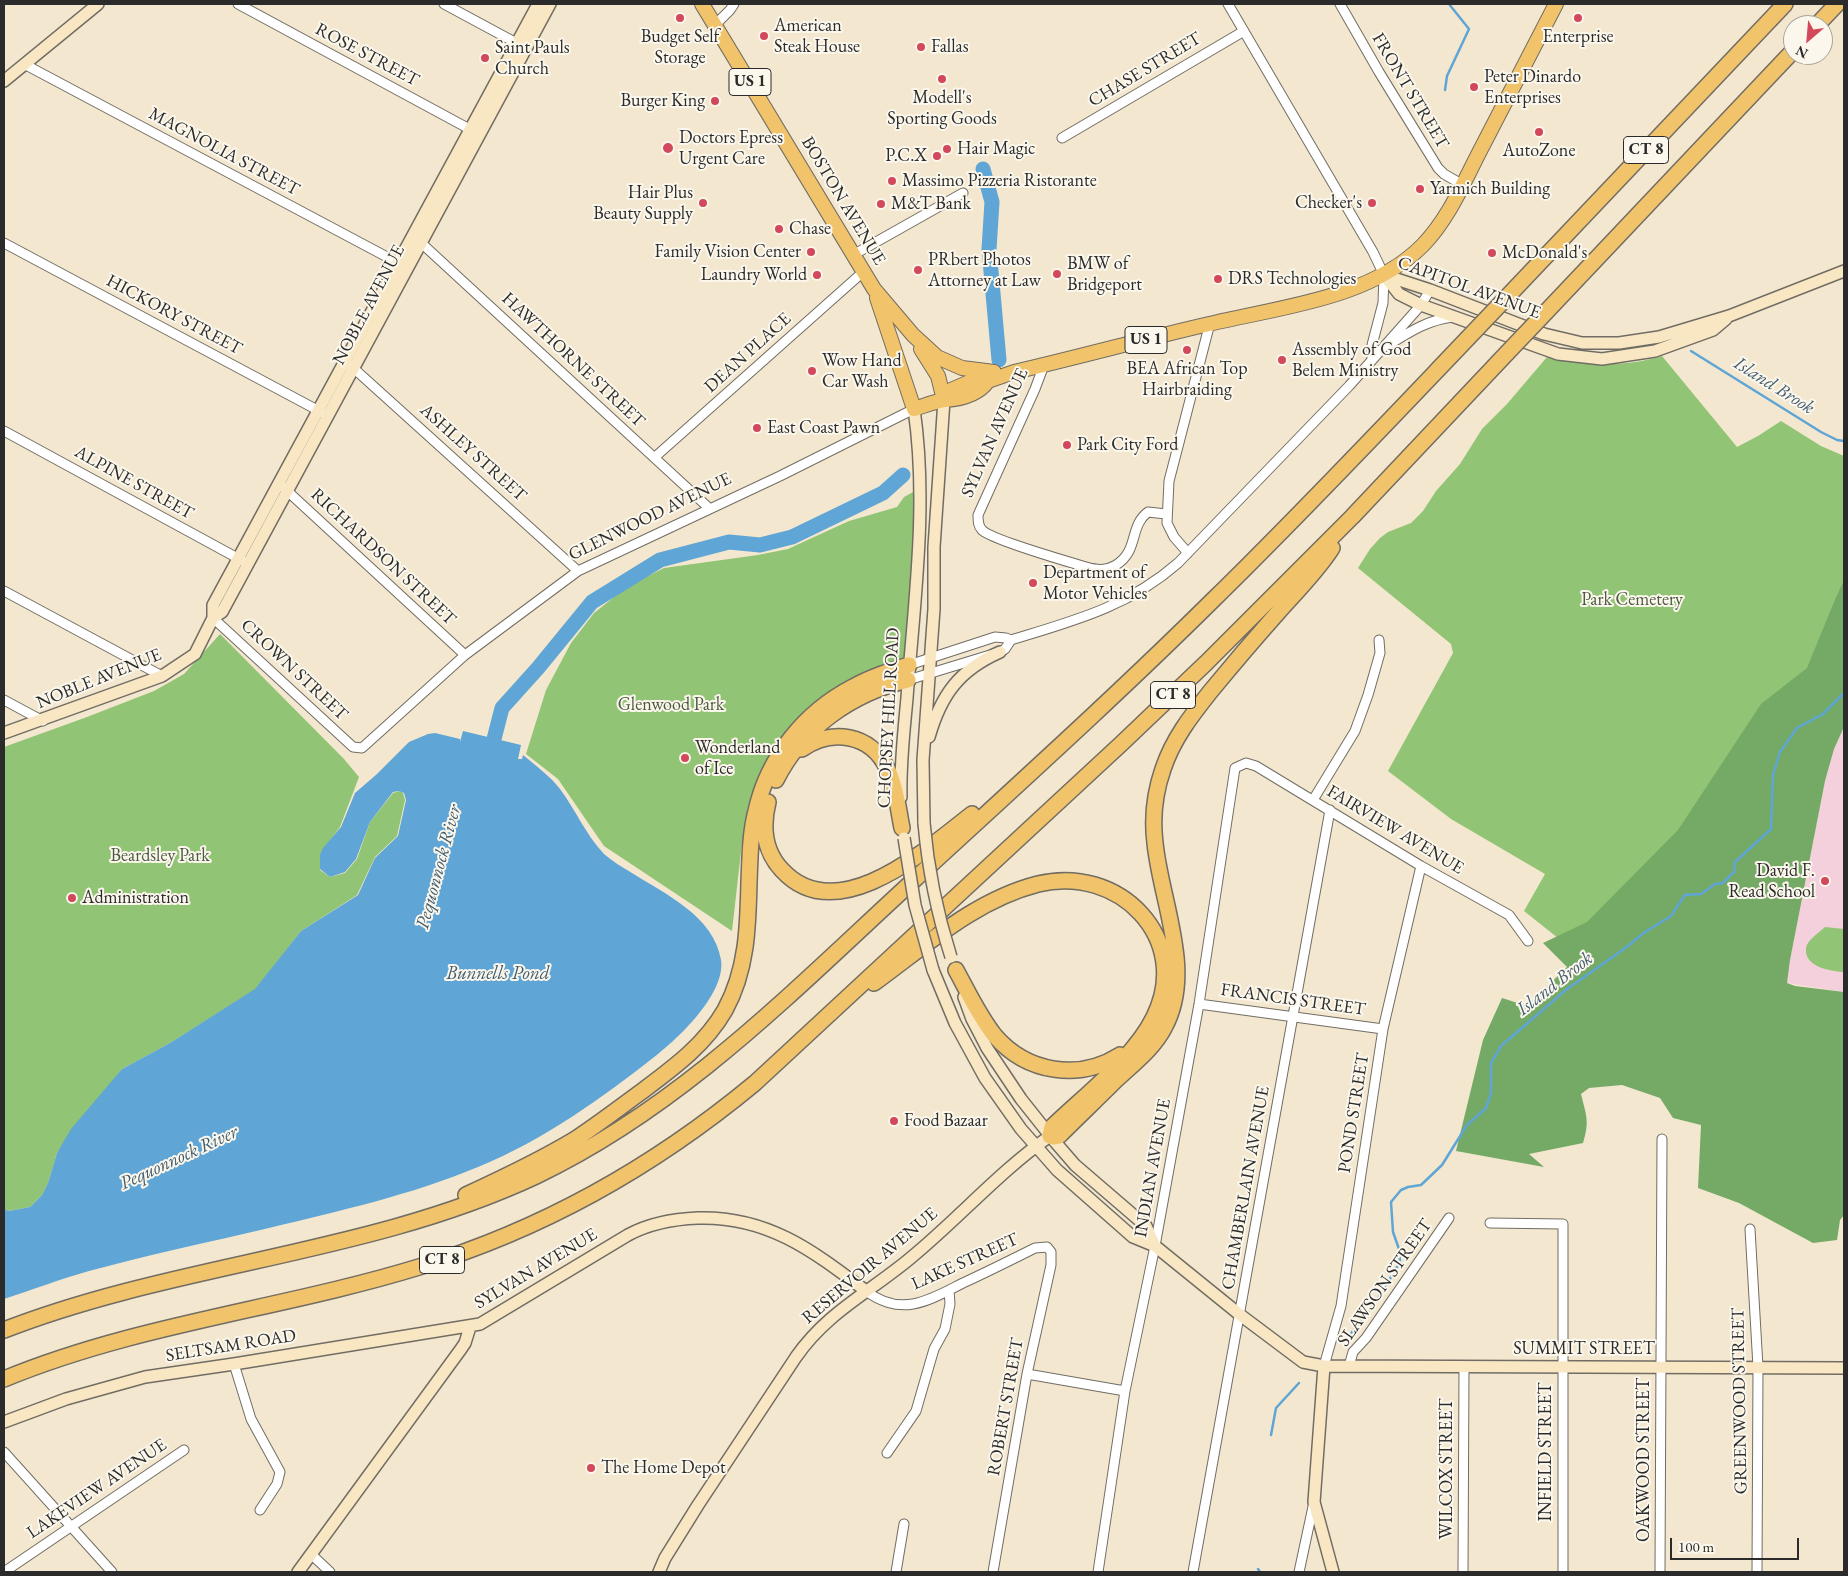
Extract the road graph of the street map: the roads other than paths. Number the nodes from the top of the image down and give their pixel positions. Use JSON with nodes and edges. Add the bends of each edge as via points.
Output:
{"nodes":[{"id":1,"x":98,"y":4,"type":"edge"},
{"id":2,"x":238,"y":4,"type":"edge"},
{"id":3,"x":444,"y":4,"type":"edge"},
{"id":4,"x":538,"y":4,"type":"edge"},
{"id":5,"x":550,"y":4,"type":"edge"},
{"id":6,"x":702,"y":4,"type":"edge"},
{"id":7,"x":734,"y":4,"type":"edge"},
{"id":8,"x":1228,"y":4,"type":"edge"},
{"id":9,"x":1340,"y":4,"type":"edge"},
{"id":10,"x":1556,"y":4,"type":"edge"},
{"id":11,"x":1785,"y":4,"type":"edge"},
{"id":12,"x":1837,"y":4,"type":"edge"},
{"id":13,"x":1827,"y":15,"type":"edge"},
{"id":14,"x":716,"y":24,"type":"junction"},
{"id":15,"x":1244,"y":31,"type":"junction"},
{"id":16,"x":522,"y":46,"type":"junction"},
{"id":17,"x":1783,"y":62,"type":"edge"},
{"id":18,"x":24,"y":64,"type":"junction"},
{"id":19,"x":4,"y":81,"type":"edge"},
{"id":20,"x":475,"y":132,"type":"junction"},
{"id":21,"x":1062,"y":138,"type":"dead end"},
{"id":22,"x":1463,"y":184,"type":"junction"},
{"id":23,"x":963,"y":193,"type":"dead end"},
{"id":24,"x":417,"y":239,"type":"junction"},
{"id":25,"x":4,"y":243,"type":"edge"},
{"id":26,"x":853,"y":256,"type":"junction"},
{"id":27,"x":403,"y":266,"type":"junction"},
{"id":28,"x":863,"y":272,"type":"junction"},
{"id":29,"x":1844,"y":272,"type":"edge"},
{"id":30,"x":1384,"y":275,"type":"junction"},
{"id":31,"x":874,"y":290,"type":"junction"},
{"id":32,"x":1430,"y":290,"type":"junction"},
{"id":33,"x":1421,"y":305,"type":"junction"},
{"id":34,"x":1454,"y":316,"type":"junction"},
{"id":35,"x":1729,"y":316,"type":"junction"},
{"id":36,"x":1210,"y":324,"type":"junction"},
{"id":37,"x":913,"y":335,"type":"junction"},
{"id":38,"x":1372,"y":359,"type":"junction"},
{"id":39,"x":345,"y":361,"type":"junction"},
{"id":40,"x":1044,"y":365,"type":"junction"},
{"id":41,"x":355,"y":368,"type":"junction"},
{"id":42,"x":1014,"y":372,"type":"junction"},
{"id":43,"x":944,"y":400,"type":"junction"},
{"id":44,"x":914,"y":410,"type":"junction"},
{"id":45,"x":323,"y":413,"type":"junction"},
{"id":46,"x":4,"y":431,"type":"edge"},
{"id":47,"x":655,"y":458,"type":"junction"},
{"id":48,"x":283,"y":487,"type":"junction"},
{"id":49,"x":710,"y":509,"type":"junction"},
{"id":50,"x":1166,"y":514,"type":"junction"},
{"id":51,"x":1352,"y":517,"type":"junction"},
{"id":52,"x":1188,"y":552,"type":"junction"},
{"id":53,"x":243,"y":561,"type":"junction"},
{"id":54,"x":578,"y":571,"type":"junction"},
{"id":55,"x":4,"y":591,"type":"edge"},
{"id":56,"x":213,"y":618,"type":"junction"},
{"id":57,"x":1011,"y":640,"type":"junction"},
{"id":58,"x":1379,"y":640,"type":"dead end"},
{"id":59,"x":1000,"y":652,"type":"junction"},
{"id":60,"x":464,"y":655,"type":"junction"},
{"id":61,"x":930,"y":657,"type":"junction"},
{"id":62,"x":909,"y":672,"type":"junction"},
{"id":63,"x":929,"y":674,"type":"junction"},
{"id":64,"x":162,"y":676,"type":"junction"},
{"id":65,"x":4,"y":700,"type":"edge"},
{"id":66,"x":43,"y":720,"type":"junction"},
{"id":67,"x":4,"y":733,"type":"edge"},
{"id":68,"x":353,"y":747,"type":"joint"},
{"id":69,"x":1047,"y":757,"type":"junction"},
{"id":70,"x":923,"y":760,"type":"junction"},
{"id":71,"x":1236,"y":768,"type":"joint"},
{"id":72,"x":782,"y":769,"type":"junction"},
{"id":73,"x":1313,"y":800,"type":"junction"},
{"id":74,"x":1330,"y":810,"type":"junction"},
{"id":75,"x":903,"y":833,"type":"junction"},
{"id":76,"x":1422,"y":866,"type":"junction"},
{"id":77,"x":1528,"y":941,"type":"dead end"},
{"id":78,"x":953,"y":963,"type":"junction"},
{"id":79,"x":1199,"y":1004,"type":"junction"},
{"id":80,"x":1294,"y":1018,"type":"junction"},
{"id":81,"x":824,"y":1021,"type":"junction"},
{"id":82,"x":1148,"y":1028,"type":"junction"},
{"id":83,"x":1383,"y":1029,"type":"junction"},
{"id":84,"x":1050,"y":1136,"type":"junction"},
{"id":85,"x":1662,"y":1138,"type":"dead end"},
{"id":86,"x":1035,"y":1146,"type":"junction"},
{"id":87,"x":1449,"y":1218,"type":"dead end"},
{"id":88,"x":1490,"y":1223,"type":"dead end"},
{"id":89,"x":393,"y":1228,"type":"junction"},
{"id":90,"x":1750,"y":1229,"type":"dead end"},
{"id":91,"x":1155,"y":1246,"type":"junction"},
{"id":92,"x":1049,"y":1249,"type":"joint"},
{"id":93,"x":949,"y":1290,"type":"junction"},
{"id":94,"x":866,"y":1291,"type":"junction"},
{"id":95,"x":1240,"y":1314,"type":"junction"},
{"id":96,"x":470,"y":1327,"type":"junction"},
{"id":97,"x":4,"y":1330,"type":"edge"},
{"id":98,"x":234,"y":1364,"type":"junction"},
{"id":99,"x":1324,"y":1366,"type":"junction"},
{"id":100,"x":1349,"y":1366,"type":"junction"},
{"id":101,"x":1464,"y":1367,"type":"junction"},
{"id":102,"x":1562,"y":1367,"type":"junction"},
{"id":103,"x":1661,"y":1367,"type":"junction"},
{"id":104,"x":1758,"y":1367,"type":"junction"},
{"id":105,"x":1844,"y":1368,"type":"edge"},
{"id":106,"x":1027,"y":1374,"type":"junction"},
{"id":107,"x":4,"y":1379,"type":"edge"},
{"id":108,"x":1125,"y":1391,"type":"junction"},
{"id":109,"x":4,"y":1422,"type":"edge"},
{"id":110,"x":184,"y":1450,"type":"dead end"},
{"id":111,"x":4,"y":1452,"type":"edge"},
{"id":112,"x":887,"y":1454,"type":"dead end"},
{"id":113,"x":1314,"y":1502,"type":"junction"},
{"id":114,"x":260,"y":1510,"type":"dead end"},
{"id":115,"x":904,"y":1524,"type":"dead end"},
{"id":116,"x":72,"y":1527,"type":"junction"},
{"id":117,"x":312,"y":1554,"type":"junction"},
{"id":118,"x":4,"y":1572,"type":"edge"},
{"id":119,"x":112,"y":1572,"type":"edge"},
{"id":120,"x":298,"y":1572,"type":"edge"},
{"id":121,"x":330,"y":1572,"type":"edge"},
{"id":122,"x":659,"y":1572,"type":"edge"},
{"id":123,"x":896,"y":1572,"type":"edge"},
{"id":124,"x":993,"y":1572,"type":"edge"},
{"id":125,"x":1098,"y":1572,"type":"edge"},
{"id":126,"x":1193,"y":1572,"type":"edge"},
{"id":127,"x":1299,"y":1572,"type":"edge"},
{"id":128,"x":1333,"y":1572,"type":"edge"},
{"id":129,"x":1463,"y":1572,"type":"edge"},
{"id":130,"x":1563,"y":1572,"type":"edge"},
{"id":131,"x":1660,"y":1572,"type":"edge"},
{"id":132,"x":1757,"y":1572,"type":"edge"}],
"edges":[{"from":1,"to":18,"type":"main road"},
{"from":2,"to":20,"type":"street","name":"ROSE STREET"},
{"from":3,"to":16,"type":"street"},
{"from":4,"to":16,"type":"main road","name":"NOBLE AVENUE"},
{"from":5,"to":16,"type":"main road","name":"NOBLE AVENUE"},
{"from":6,"to":14,"type":"main road","name":"BOSTON AVENUE","number":"US 1"},
{"from":7,"to":14,"type":"street"},
{"from":8,"to":15,"type":"street"},
{"from":9,"to":22,"type":"street","name":"FRONT STREET","via":[[1438,168]]},
{"from":10,"to":22,"type":"main road","number":"US 1"},
{"from":11,"to":69,"type":"highway","number":"CT 8","bridge":true,"via":[[1332,482]]},
{"from":12,"to":13,"type":"highway"},
{"from":14,"to":26,"type":"main road","name":"BOSTON AVENUE","number":"US 1"},
{"from":15,"to":21,"type":"street","name":"CHASE STREET"},
{"from":15,"to":30,"type":"street"},
{"from":16,"to":20,"type":"main road","name":"NOBLE AVENUE"},
{"from":17,"to":51,"type":"highway","number":"CT 8","bridge":true},
{"from":18,"to":19,"type":"main road"},
{"from":18,"to":27,"type":"street","name":"MAGNOLIA STREET"},
{"from":20,"to":24,"type":"main road","name":"NOBLE AVENUE"},
{"from":22,"to":30,"type":"main road","number":"US 1","via":[[1448,212],[1426,241]]},
{"from":23,"to":26,"type":"street"},
{"from":24,"to":27,"type":"main road","name":"NOBLE AVENUE"},
{"from":24,"to":47,"type":"street","name":"HAWTHORNE STREET"},
{"from":25,"to":45,"type":"street","name":"HICKORY STREET"},
{"from":26,"to":28,"type":"main road","name":"BOSTON AVENUE","number":"US 1"},
{"from":27,"to":39,"type":"main road","name":"NOBLE AVENUE"},
{"from":27,"to":41,"type":"main road","name":"NOBLE AVENUE"},
{"from":28,"to":31,"type":"main road","name":"BOSTON AVENUE","number":"US 1"},
{"from":28,"to":47,"type":"street","name":"DEAN PLACE"},
{"from":29,"to":35,"type":"main road","name":"CAPITOL AVENUE"},
{"from":30,"to":32,"type":"main road","name":"CAPITOL AVENUE"},
{"from":30,"to":33,"type":"main road","name":"CAPITOL AVENUE","via":[[1399,294]]},
{"from":30,"to":36,"type":"main road","number":"US 1","via":[[1342,292]]},
{"from":30,"to":38,"type":"street"},
{"from":31,"to":37,"type":"main road","name":"BOSTON AVENUE","number":"US 1"},
{"from":31,"to":44,"type":"main road","name":"CHOPSEY HILL ROAD","number":"US 1"},
{"from":32,"to":33,"type":"street"},
{"from":32,"to":35,"type":"main road","name":"CAPITOL AVENUE","via":[[1544,334],[1582,343],[1619,343],[1659,337]]},
{"from":33,"to":34,"type":"main road","name":"CAPITOL AVENUE"},
{"from":33,"to":38,"type":"street"},
{"from":34,"to":35,"type":"main road","name":"CAPITOL AVENUE","via":[[1558,354],[1602,359],[1655,351],[1713,330]]},
{"from":34,"to":38,"type":"street","via":[[1418,326]]},
{"from":36,"to":40,"type":"main road","number":"US 1"},
{"from":36,"to":50,"type":"street","via":[[1169,481]]},
{"from":37,"to":42,"type":"main road","number":"US 1","via":[[928,351],[952,364],[986,371]]},
{"from":37,"to":43,"type":"main road","name":"CHOPSEY HILL ROAD","via":[[938,376]]},
{"from":38,"to":52,"type":"street"},
{"from":39,"to":41,"type":"street","name":"ASHLEY STREET"},
{"from":39,"to":45,"type":"main road","name":"NOBLE AVENUE"},
{"from":40,"to":42,"type":"main road","number":"US 1"},
{"from":40,"to":50,"type":"street","name":"SYLVAN AVENUE","via":[[978,515],[982,530],[1101,570],[1118,564],[1128,554],[1142,516],[1148,512]]},
{"from":41,"to":45,"type":"main road","name":"NOBLE AVENUE"},
{"from":41,"to":54,"type":"street","name":"ASHLEY STREET"},
{"from":42,"to":43,"type":"main road","name":"GLENWOOD AVENUE","number":"US 1","via":[[988,381],[978,391],[959,399]]},
{"from":43,"to":44,"type":"main road","name":"GLENWOOD AVENUE","number":"US 1"},
{"from":43,"to":61,"type":"main road","name":"CHOPSEY HILL ROAD"},
{"from":44,"to":49,"type":"street","name":"GLENWOOD AVENUE"},
{"from":44,"to":62,"type":"main road","name":"CHOPSEY HILL ROAD","via":[[919,443],[921,517]]},
{"from":45,"to":48,"type":"main road","name":"NOBLE AVENUE"},
{"from":46,"to":53,"type":"street","name":"ALPINE STREET"},
{"from":47,"to":49,"type":"street","name":"HAWTHORNE STREET"},
{"from":48,"to":53,"type":"main road","name":"NOBLE AVENUE"},
{"from":48,"to":60,"type":"street","name":"RICHARDSON STREET"},
{"from":49,"to":54,"type":"street","name":"GLENWOOD AVENUE"},
{"from":50,"to":52,"type":"street","via":[[1171,534]]},
{"from":51,"to":81,"type":"highway","number":"CT 8","via":[[1186,683]]},
{"from":51,"to":84,"type":"highway","via":[[1320,565],[1222,678],[1172,746],[1159,780],[1154,827],[1156,856],[1177,962],[1174,1005],[1150,1048],[1059,1136]]},
{"from":52,"to":57,"type":"street","via":[[1157,580],[1131,597],[1089,615]]},
{"from":53,"to":56,"type":"main road","name":"NOBLE AVENUE","via":[[222,612]]},
{"from":54,"to":60,"type":"street","name":"GLENWOOD AVENUE"},
{"from":55,"to":64,"type":"street"},
{"from":56,"to":64,"type":"main road","name":"NOBLE AVENUE","via":[[195,654]]},
{"from":56,"to":68,"type":"street","name":"CROWN STREET"},
{"from":57,"to":59,"type":"street"},
{"from":57,"to":61,"type":"street","via":[[995,637]]},
{"from":58,"to":73,"type":"street","via":[[1380,653],[1355,730]]},
{"from":59,"to":63,"type":"street"},
{"from":59,"to":70,"type":"main road","via":[[969,670],[949,691],[936,714]]},
{"from":60,"to":68,"type":"street","name":"GLENWOOD AVENUE","via":[[362,748]]},
{"from":61,"to":62,"type":"street"},
{"from":61,"to":63,"type":"main road","name":"CHOPSEY HILL ROAD"},
{"from":62,"to":63,"type":"street"},
{"from":62,"to":72,"type":"highway","via":[[833,713],[810,733]]},
{"from":62,"to":75,"type":"main road","name":"CHOPSEY HILL ROAD","via":[[901,769]]},
{"from":62,"to":89,"type":"highway","via":[[855,686],[826,704],[802,725],[773,764],[754,821],[746,942],[741,968],[724,1011],[698,1046],[668,1072],[564,1146],[508,1176]]},
{"from":63,"to":70,"type":"main road","name":"CHOPSEY HILL ROAD"},
{"from":64,"to":66,"type":"main road","name":"NOBLE AVENUE"},
{"from":65,"to":66,"type":"street"},
{"from":66,"to":67,"type":"main road","name":"NOBLE AVENUE"},
{"from":69,"to":72,"type":"highway","via":[[907,862],[871,882],[834,891],[798,884],[780,868],[770,853],[765,837],[765,812]]},
{"from":69,"to":89,"type":"highway","number":"CT 8","via":[[727,1051],[658,1105],[577,1155],[513,1186]]},
{"from":70,"to":78,"type":"main road","name":"CHOPSEY HILL ROAD","bridge":true,"via":[[924,823],[932,888]]},
{"from":71,"to":73,"type":"street","name":"FAIRVIEW AVENUE","via":[[1246,763],[1256,766]]},
{"from":71,"to":79,"type":"street","name":"INDIAN AVENUE"},
{"from":72,"to":75,"type":"highway","via":[[815,741],[836,736],[860,740],[875,751],[886,766]]},
{"from":73,"to":74,"type":"street","name":"FAIRVIEW AVENUE"},
{"from":74,"to":76,"type":"street","name":"FAIRVIEW AVENUE"},
{"from":74,"to":80,"type":"street","name":"CHAMBERLAIN AVENUE"},
{"from":75,"to":86,"type":"main road","name":"CHOPSEY HILL ROAD","bridge":true,"via":[[915,905],[933,970],[955,1024],[1002,1104]]},
{"from":76,"to":77,"type":"street","name":"FAIRVIEW AVENUE","via":[[1509,914]]},
{"from":76,"to":83,"type":"street","name":"POND STREET"},
{"from":78,"to":82,"type":"highway","via":[[995,1035],[1017,1055],[1038,1065],[1074,1070],[1103,1064],[1128,1050]]},
{"from":78,"to":84,"type":"main road","name":"CHOPSEY HILL ROAD","via":[[972,1019],[987,1048]]},
{"from":79,"to":80,"type":"street","name":"FRANCIS STREET"},
{"from":79,"to":91,"type":"street","name":"INDIAN AVENUE"},
{"from":80,"to":83,"type":"street","name":"FRANCIS STREET"},
{"from":80,"to":95,"type":"street","name":"CHAMBERLAIN AVENUE"},
{"from":81,"to":82,"type":"highway","via":[[975,911],[1024,888],[1067,880],[1096,884],[1116,893],[1139,911],[1152,929],[1161,951],[1164,980],[1160,1001]]},
{"from":81,"to":107,"type":"highway","number":"CT 8","via":[[755,1083],[685,1138],[609,1186],[529,1226],[418,1268],[122,1338]]},
{"from":82,"to":84,"type":"highway","via":[[1120,1062],[1052,1127]]},
{"from":83,"to":99,"type":"street","name":"POND STREET","via":[[1341,1306]]},
{"from":84,"to":86,"type":"main road","name":"RESERVOIR AVENUE"},
{"from":84,"to":91,"type":"main road","name":"CHOPSEY HILL ROAD","via":[[1084,1174],[1146,1226]]},
{"from":85,"to":103,"type":"street","name":"OAKWOOD STREET"},
{"from":86,"to":91,"type":"main road","name":"CHOPSEY HILL ROAD","via":[[1109,1218],[1133,1237]]},
{"from":86,"to":94,"type":"main road","name":"RESERVOIR AVENUE","via":[[914,1255]]},
{"from":87,"to":100,"type":"street","name":"SLAWSON STREET","via":[[1354,1352]]},
{"from":88,"to":102,"type":"street","name":"INFIELD STREET","via":[[1563,1224]]},
{"from":89,"to":97,"type":"highway","number":"CT 8","via":[[112,1295]]},
{"from":90,"to":104,"type":"street","name":"GREENWOOD STREET"},
{"from":91,"to":95,"type":"main road","name":"CHOPSEY HILL ROAD"},
{"from":91,"to":108,"type":"street","name":"INDIAN AVENUE"},
{"from":92,"to":93,"type":"street","name":"LAKE STREET","via":[[1043,1246],[1036,1248]]},
{"from":92,"to":106,"type":"street","name":"ROBERT STREET","via":[[1052,1265]]},
{"from":93,"to":94,"type":"street","name":"LAKE STREET","via":[[920,1302],[900,1304],[881,1300]]},
{"from":93,"to":112,"type":"street","via":[[945,1329],[934,1349],[916,1411]]},
{"from":94,"to":96,"type":"main road","name":"SYLVAN AVENUE","via":[[810,1250],[770,1230],[727,1219],[683,1218],[634,1232],[490,1320]]},
{"from":94,"to":122,"type":"main road","name":"RESERVOIR AVENUE","via":[[834,1314],[803,1346],[698,1505]]},
{"from":95,"to":99,"type":"main road","name":"CHOPSEY HILL ROAD","via":[[1304,1362]]},
{"from":95,"to":126,"type":"street","name":"CHAMBERLAIN AVENUE"},
{"from":96,"to":98,"type":"main road","name":"SELTSAM ROAD"},
{"from":96,"to":117,"type":"main road","name":"SYLVAN AVENUE","via":[[461,1349]]},
{"from":98,"to":109,"type":"main road","name":"SELTSAM ROAD","via":[[145,1377],[66,1399]]},
{"from":98,"to":114,"type":"street","via":[[251,1419],[280,1472],[277,1484]]},
{"from":99,"to":100,"type":"main road","name":"SUMMIT STREET"},
{"from":99,"to":113,"type":"main road"},
{"from":100,"to":101,"type":"main road","name":"SUMMIT STREET"},
{"from":101,"to":102,"type":"main road","name":"SUMMIT STREET"},
{"from":101,"to":129,"type":"street","name":"WILCOX STREET"},
{"from":102,"to":103,"type":"main road","name":"SUMMIT STREET"},
{"from":102,"to":130,"type":"street","name":"INFIELD STREET"},
{"from":103,"to":104,"type":"main road","name":"SUMMIT STREET"},
{"from":103,"to":131,"type":"street","name":"OAKWOOD STREET"},
{"from":104,"to":105,"type":"main road","name":"SUMMIT STREET"},
{"from":104,"to":132,"type":"street","name":"GREENWOOD STREET"},
{"from":106,"to":108,"type":"street"},
{"from":106,"to":124,"type":"street","name":"ROBERT STREET"},
{"from":108,"to":125,"type":"street","name":"INDIAN AVENUE"},
{"from":110,"to":116,"type":"street","name":"LAKEVIEW AVENUE"},
{"from":111,"to":116,"type":"street"},
{"from":113,"to":127,"type":"street"},
{"from":113,"to":128,"type":"main road"},
{"from":115,"to":123,"type":"street"},
{"from":116,"to":118,"type":"street","name":"LAKEVIEW AVENUE"},
{"from":116,"to":119,"type":"street"},
{"from":117,"to":120,"type":"main road","name":"SYLVAN AVENUE"},
{"from":117,"to":121,"type":"street"}]}
